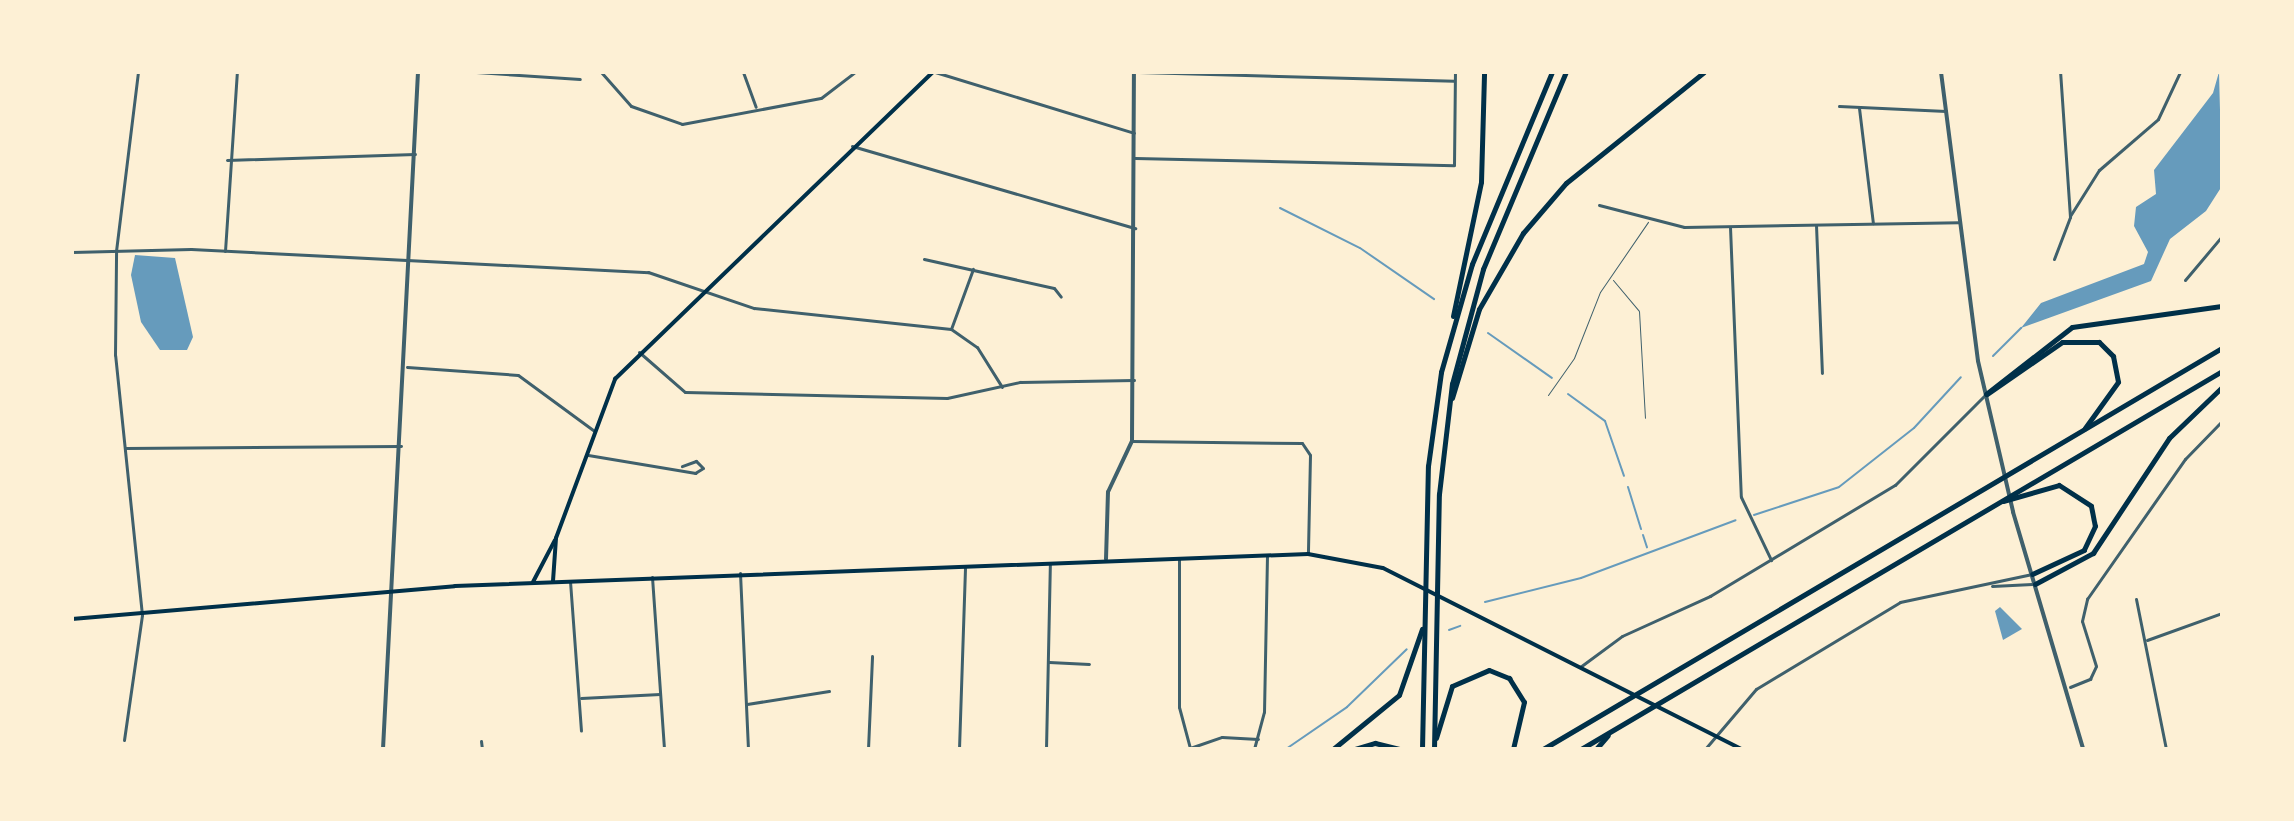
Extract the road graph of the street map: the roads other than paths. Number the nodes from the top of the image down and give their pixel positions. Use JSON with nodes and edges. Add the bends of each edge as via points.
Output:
{"nodes":[{"id":1,"x":138,"y":72,"type":"edge"},
{"id":2,"x":237,"y":72,"type":"edge"},
{"id":3,"x":418,"y":72,"type":"edge"},
{"id":4,"x":476,"y":72,"type":"edge"},
{"id":5,"x":601,"y":72,"type":"edge"},
{"id":6,"x":743,"y":72,"type":"edge"},
{"id":7,"x":855,"y":72,"type":"edge"},
{"id":8,"x":934,"y":72,"type":"edge"},
{"id":9,"x":1137,"y":72,"type":"edge"},
{"id":10,"x":1389,"y":72,"type":"edge"},
{"id":11,"x":1455,"y":72,"type":"edge"},
{"id":12,"x":1484,"y":72,"type":"edge"},
{"id":13,"x":1552,"y":72,"type":"edge"},
{"id":14,"x":1566,"y":72,"type":"edge"},
{"id":15,"x":1704,"y":72,"type":"edge"},
{"id":16,"x":1941,"y":72,"type":"edge"},
{"id":17,"x":2060,"y":72,"type":"edge"},
{"id":18,"x":2180,"y":72,"type":"edge"},
{"id":19,"x":580,"y":79,"type":"dead end"},
{"id":20,"x":1389,"y":80,"type":"junction"},
{"id":21,"x":1454,"y":81,"type":"junction"},
{"id":22,"x":1839,"y":106,"type":"dead end"},
{"id":23,"x":756,"y":107,"type":"junction"},
{"id":24,"x":1859,"y":108,"type":"junction"},
{"id":25,"x":1946,"y":111,"type":"junction"},
{"id":26,"x":1134,"y":133,"type":"junction"},
{"id":27,"x":852,"y":146,"type":"junction"},
{"id":28,"x":415,"y":154,"type":"junction"},
{"id":29,"x":1135,"y":158,"type":"junction"},
{"id":30,"x":227,"y":160,"type":"junction"},
{"id":31,"x":1599,"y":205,"type":"dead end"},
{"id":32,"x":2070,"y":217,"type":"junction"},
{"id":33,"x":1648,"y":222,"type":"junction"},
{"id":34,"x":1959,"y":222,"type":"junction"},
{"id":35,"x":1873,"y":223,"type":"junction"},
{"id":36,"x":1816,"y":225,"type":"junction"},
{"id":37,"x":1730,"y":227,"type":"junction"},
{"id":38,"x":1135,"y":228,"type":"junction"},
{"id":39,"x":2222,"y":236,"type":"edge"},
{"id":40,"x":116,"y":251,"type":"junction"},
{"id":41,"x":225,"y":251,"type":"junction"},
{"id":42,"x":72,"y":252,"type":"edge"},
{"id":43,"x":924,"y":259,"type":"dead end"},
{"id":44,"x":2054,"y":259,"type":"dead end"},
{"id":45,"x":412,"y":262,"type":"junction"},
{"id":46,"x":973,"y":269,"type":"junction"},
{"id":47,"x":1610,"y":278,"type":"junction"},
{"id":48,"x":2185,"y":280,"type":"dead end"},
{"id":49,"x":702,"y":288,"type":"junction"},
{"id":50,"x":1061,"y":297,"type":"dead end"},
{"id":51,"x":2222,"y":306,"type":"edge"},
{"id":52,"x":1453,"y":322,"type":"junction"},
{"id":53,"x":951,"y":329,"type":"junction"},
{"id":54,"x":2222,"y":348,"type":"edge"},
{"id":55,"x":639,"y":352,"type":"junction"},
{"id":56,"x":407,"y":367,"type":"junction"},
{"id":57,"x":2222,"y":371,"type":"edge"},
{"id":58,"x":1822,"y":373,"type":"dead end"},
{"id":59,"x":1134,"y":380,"type":"junction"},
{"id":60,"x":1002,"y":387,"type":"junction"},
{"id":61,"x":2222,"y":387,"type":"edge"},
{"id":62,"x":1986,"y":394,"type":"junction"},
{"id":63,"x":1548,"y":395,"type":"dead end"},
{"id":64,"x":1446,"y":414,"type":"junction"},
{"id":65,"x":1645,"y":418,"type":"dead end"},
{"id":66,"x":2222,"y":421,"type":"edge"},
{"id":67,"x":2085,"y":429,"type":"junction"},
{"id":68,"x":593,"y":430,"type":"junction"},
{"id":69,"x":1132,"y":441,"type":"junction"},
{"id":70,"x":401,"y":446,"type":"junction"},
{"id":71,"x":125,"y":448,"type":"junction"},
{"id":72,"x":588,"y":455,"type":"junction"},
{"id":73,"x":682,"y":466,"type":"junction"},
{"id":74,"x":1999,"y":503,"type":"junction"},
{"id":75,"x":556,"y":538,"type":"junction"},
{"id":76,"x":1308,"y":554,"type":"junction"},
{"id":77,"x":1267,"y":555,"type":"junction"},
{"id":78,"x":1179,"y":558,"type":"junction"},
{"id":79,"x":1106,"y":559,"type":"junction"},
{"id":80,"x":1771,"y":560,"type":"junction"},
{"id":81,"x":1050,"y":563,"type":"junction"},
{"id":82,"x":965,"y":568,"type":"junction"},
{"id":83,"x":740,"y":573,"type":"junction"},
{"id":84,"x":2032,"y":574,"type":"junction"},
{"id":85,"x":652,"y":577,"type":"junction"},
{"id":86,"x":553,"y":581,"type":"junction"},
{"id":87,"x":570,"y":581,"type":"junction"},
{"id":88,"x":533,"y":582,"type":"junction"},
{"id":89,"x":2035,"y":584,"type":"junction"},
{"id":90,"x":1988,"y":585,"type":"junction"},
{"id":91,"x":392,"y":592,"type":"junction"},
{"id":92,"x":2136,"y":599,"type":"dead end"},
{"id":93,"x":2222,"y":613,"type":"edge"},
{"id":94,"x":142,"y":615,"type":"junction"},
{"id":95,"x":72,"y":619,"type":"edge"},
{"id":96,"x":1425,"y":621,"type":"junction"},
{"id":97,"x":2146,"y":640,"type":"junction"},
{"id":98,"x":872,"y":656,"type":"dead end"},
{"id":99,"x":1048,"y":662,"type":"junction"},
{"id":100,"x":1089,"y":664,"type":"dead end"},
{"id":101,"x":1580,"y":667,"type":"junction"},
{"id":102,"x":2070,"y":687,"type":"junction"},
{"id":103,"x":829,"y":691,"type":"dead end"},
{"id":104,"x":660,"y":694,"type":"junction"},
{"id":105,"x":581,"y":698,"type":"junction"},
{"id":106,"x":747,"y":704,"type":"junction"},
{"id":107,"x":581,"y":731,"type":"dead end"},
{"id":108,"x":1610,"y":732,"type":"junction"},
{"id":109,"x":1719,"y":736,"type":"junction"},
{"id":110,"x":1258,"y":739,"type":"junction"},
{"id":111,"x":124,"y":740,"type":"dead end"},
{"id":112,"x":481,"y":741,"type":"dead end"},
{"id":113,"x":1434,"y":746,"type":"edge"},
{"id":114,"x":1188,"y":748,"type":"edge"},
{"id":115,"x":383,"y":749,"type":"edge"},
{"id":116,"x":482,"y":749,"type":"edge"},
{"id":117,"x":664,"y":749,"type":"edge"},
{"id":118,"x":748,"y":749,"type":"edge"},
{"id":119,"x":868,"y":749,"type":"edge"},
{"id":120,"x":959,"y":749,"type":"edge"},
{"id":121,"x":1046,"y":749,"type":"edge"},
{"id":122,"x":1254,"y":749,"type":"edge"},
{"id":123,"x":1333,"y":749,"type":"edge"},
{"id":124,"x":1355,"y":749,"type":"edge"},
{"id":125,"x":1399,"y":749,"type":"edge"},
{"id":126,"x":1422,"y":749,"type":"edge"},
{"id":127,"x":1513,"y":749,"type":"edge"},
{"id":128,"x":1543,"y":749,"type":"edge"},
{"id":129,"x":1581,"y":749,"type":"edge"},
{"id":130,"x":1596,"y":749,"type":"edge"},
{"id":131,"x":1705,"y":749,"type":"edge"},
{"id":132,"x":1742,"y":749,"type":"edge"},
{"id":133,"x":2083,"y":749,"type":"edge"},
{"id":134,"x":2166,"y":749,"type":"edge"}],
"edges":[{"from":1,"to":40,"type":"street"},
{"from":2,"to":30,"type":"street"},
{"from":3,"to":28,"type":"street"},
{"from":4,"to":19,"type":"street"},
{"from":5,"to":23,"type":"street","via":[[631,106],[663,122],[703,123]]},
{"from":6,"to":23,"type":"street"},
{"from":7,"to":23,"type":"street","via":[[821,98]]},
{"from":8,"to":26,"type":"street"},
{"from":8,"to":27,"type":"main road"},
{"from":9,"to":20,"type":"street"},
{"from":9,"to":26,"type":"street"},
{"from":10,"to":20,"type":"street"},
{"from":11,"to":21,"type":"street"},
{"from":12,"to":52,"type":"highway","via":[[1481,182]]},
{"from":13,"to":52,"type":"highway"},
{"from":14,"to":64,"type":"highway","via":[[1483,269]]},
{"from":15,"to":64,"type":"highway","via":[[1566,183],[1523,233],[1479,309]]},
{"from":16,"to":25,"type":"street"},
{"from":17,"to":32,"type":"street"},
{"from":18,"to":32,"type":"street","via":[[2158,119],[2099,170]]},
{"from":20,"to":21,"type":"street"},
{"from":21,"to":29,"type":"street","via":[[1454,165]]},
{"from":22,"to":24,"type":"street"},
{"from":24,"to":25,"type":"street"},
{"from":24,"to":35,"type":"street"},
{"from":25,"to":34,"type":"street"},
{"from":26,"to":29,"type":"street"},
{"from":27,"to":38,"type":"street"},
{"from":27,"to":49,"type":"main road"},
{"from":28,"to":30,"type":"street"},
{"from":28,"to":45,"type":"street"},
{"from":29,"to":38,"type":"street"},
{"from":30,"to":41,"type":"street"},
{"from":31,"to":33,"type":"street"},
{"from":32,"to":44,"type":"street"},
{"from":33,"to":37,"type":"street"},
{"from":33,"to":47,"type":"lane"},
{"from":34,"to":35,"type":"street"},
{"from":34,"to":62,"type":"street"},
{"from":35,"to":36,"type":"street"},
{"from":36,"to":37,"type":"street"},
{"from":36,"to":58,"type":"street"},
{"from":37,"to":80,"type":"street","via":[[1741,497]]},
{"from":38,"to":59,"type":"street"},
{"from":39,"to":48,"type":"street"},
{"from":40,"to":41,"type":"street"},
{"from":40,"to":42,"type":"street"},
{"from":40,"to":71,"type":"street"},
{"from":41,"to":45,"type":"street"},
{"from":43,"to":46,"type":"street"},
{"from":45,"to":49,"type":"street","via":[[648,272]]},
{"from":45,"to":56,"type":"street"},
{"from":46,"to":50,"type":"street","via":[[1054,288]]},
{"from":46,"to":53,"type":"street"},
{"from":47,"to":63,"type":"lane"},
{"from":47,"to":65,"type":"lane","via":[[1639,311]]},
{"from":49,"to":53,"type":"street","via":[[754,308]]},
{"from":49,"to":55,"type":"main road"},
{"from":51,"to":62,"type":"highway","via":[[2072,327]]},
{"from":52,"to":96,"type":"highway","via":[[1432,429]]},
{"from":53,"to":60,"type":"street","via":[[977,347]]},
{"from":54,"to":67,"type":"highway"},
{"from":55,"to":60,"type":"street","via":[[685,392],[947,398]]},
{"from":55,"to":68,"type":"main road","via":[[604,398]]},
{"from":56,"to":68,"type":"street","via":[[518,375]]},
{"from":56,"to":70,"type":"street"},
{"from":57,"to":74,"type":"highway"},
{"from":59,"to":60,"type":"street"},
{"from":59,"to":69,"type":"street"},
{"from":61,"to":89,"type":"highway","via":[[2169,438],[2093,553]]},
{"from":62,"to":67,"type":"highway","via":[[2062,342],[2099,342],[2113,356],[2118,382]]},
{"from":62,"to":80,"type":"street","via":[[1895,485]]},
{"from":62,"to":84,"type":"street"},
{"from":64,"to":113,"type":"highway","via":[[1436,577]]},
{"from":66,"to":102,"type":"street","via":[[2174,473],[2087,599],[2082,621],[2096,670]]},
{"from":67,"to":128,"type":"highway"},
{"from":68,"to":72,"type":"main road"},
{"from":69,"to":76,"type":"street","via":[[1292,441],[1306,448]]},
{"from":69,"to":79,"type":"street","via":[[1108,492]]},
{"from":70,"to":71,"type":"street"},
{"from":70,"to":91,"type":"street"},
{"from":71,"to":94,"type":"street"},
{"from":72,"to":73,"type":"street"},
{"from":72,"to":75,"type":"main road"},
{"from":73,"to":73,"type":"street","via":[[695,473],[703,468],[696,461]]},
{"from":74,"to":84,"type":"highway","via":[[2059,485],[2091,506],[2095,526],[2084,550]]},
{"from":74,"to":108,"type":"highway"},
{"from":75,"to":86,"type":"main road"},
{"from":75,"to":88,"type":"main road"},
{"from":76,"to":77,"type":"main road"},
{"from":76,"to":101,"type":"main road","via":[[1383,568]]},
{"from":77,"to":78,"type":"main road"},
{"from":77,"to":110,"type":"street"},
{"from":78,"to":79,"type":"main road"},
{"from":78,"to":114,"type":"street","via":[[1179,707]]},
{"from":79,"to":81,"type":"main road"},
{"from":80,"to":101,"type":"street","via":[[1622,636]]},
{"from":81,"to":82,"type":"main road"},
{"from":81,"to":99,"type":"street"},
{"from":82,"to":83,"type":"main road"},
{"from":82,"to":120,"type":"street"},
{"from":83,"to":85,"type":"main road"},
{"from":83,"to":106,"type":"street"},
{"from":84,"to":89,"type":"street"},
{"from":84,"to":90,"type":"street"},
{"from":85,"to":87,"type":"main road"},
{"from":85,"to":104,"type":"street"},
{"from":86,"to":87,"type":"main road"},
{"from":86,"to":88,"type":"main road"},
{"from":87,"to":105,"type":"street"},
{"from":88,"to":91,"type":"main road"},
{"from":89,"to":90,"type":"street"},
{"from":89,"to":102,"type":"street"},
{"from":90,"to":109,"type":"street","via":[[1889,608],[1756,689]]},
{"from":91,"to":94,"type":"main road"},
{"from":91,"to":115,"type":"street"},
{"from":92,"to":97,"type":"street"},
{"from":93,"to":97,"type":"street"},
{"from":94,"to":95,"type":"main road"},
{"from":94,"to":111,"type":"street"},
{"from":96,"to":123,"type":"highway","via":[[1399,695]]},
{"from":96,"to":126,"type":"highway"},
{"from":97,"to":134,"type":"street"},
{"from":98,"to":119,"type":"street"},
{"from":99,"to":100,"type":"street"},
{"from":99,"to":121,"type":"street"},
{"from":101,"to":109,"type":"main road"},
{"from":102,"to":133,"type":"street"},
{"from":103,"to":106,"type":"street"},
{"from":104,"to":105,"type":"street"},
{"from":104,"to":117,"type":"street"},
{"from":105,"to":107,"type":"street"},
{"from":106,"to":118,"type":"street"},
{"from":108,"to":129,"type":"highway"},
{"from":108,"to":130,"type":"highway"},
{"from":109,"to":131,"type":"street"},
{"from":109,"to":132,"type":"main road"},
{"from":110,"to":114,"type":"street","via":[[1222,737]]},
{"from":110,"to":122,"type":"street"},
{"from":112,"to":116,"type":"street"},
{"from":113,"to":127,"type":"highway","via":[[1452,686],[1472,671],[1489,670],[1509,678],[1524,702]]},
{"from":124,"to":125,"type":"highway","via":[[1375,743]]}]}
